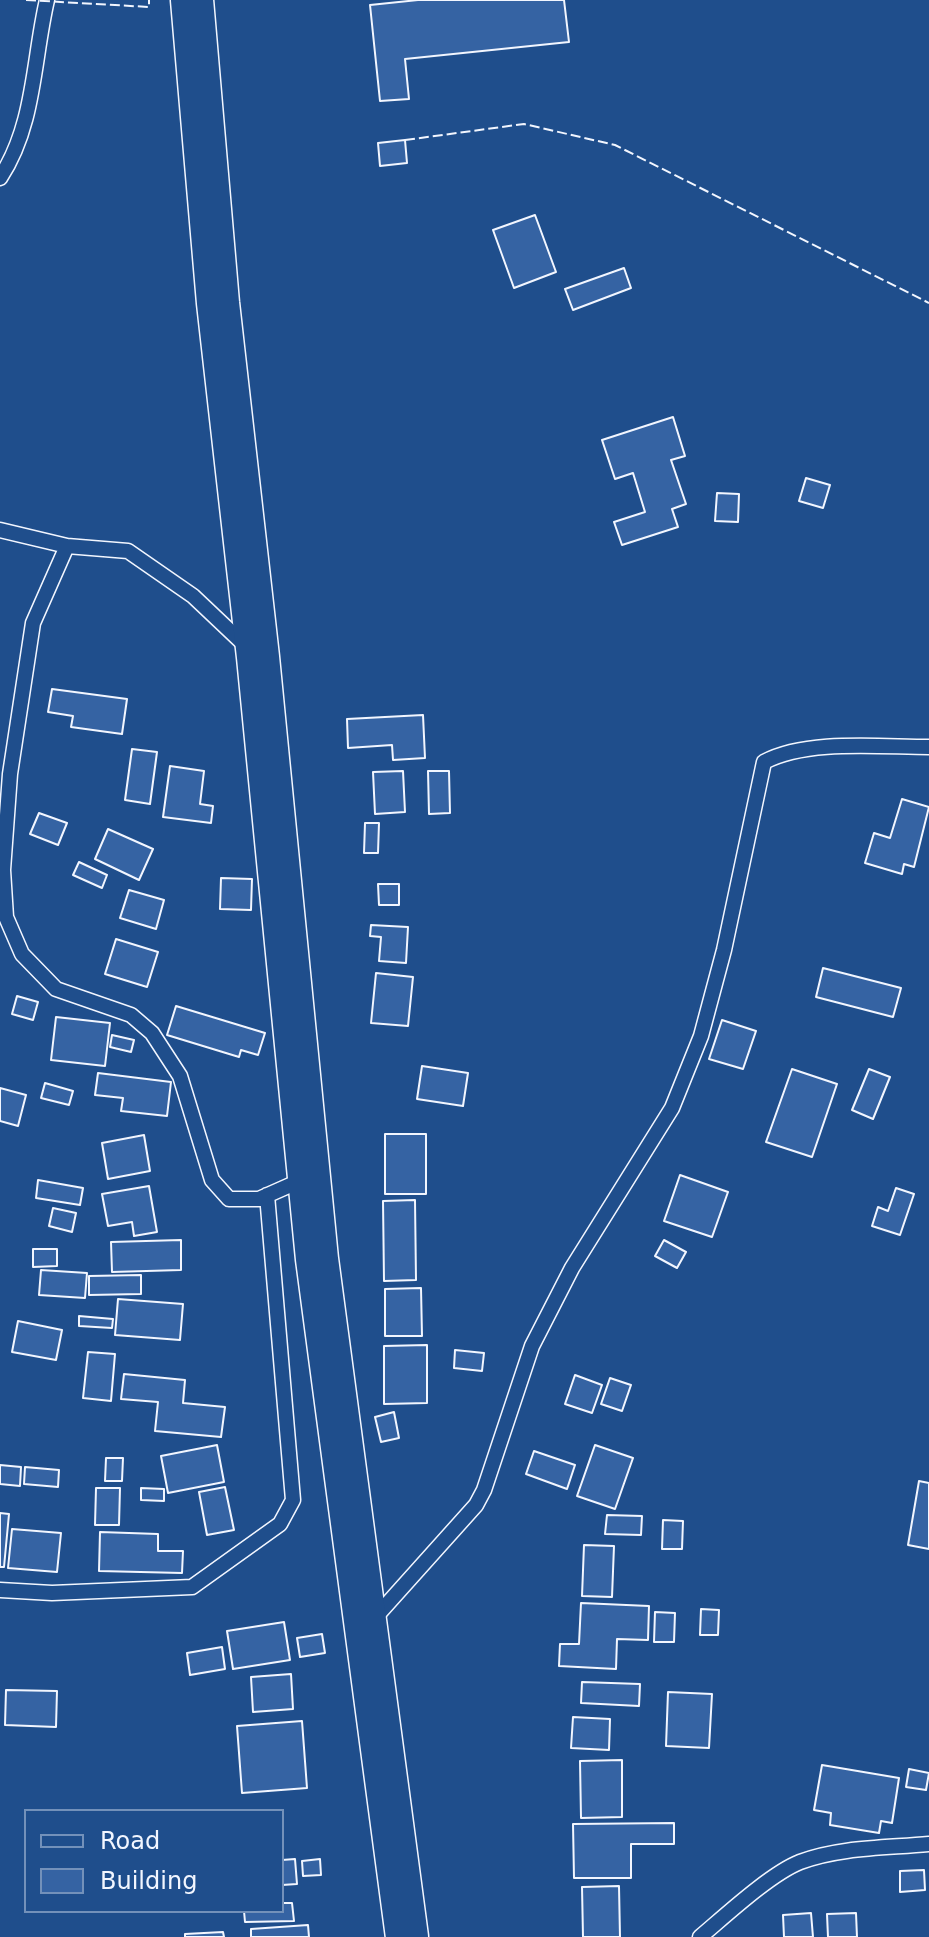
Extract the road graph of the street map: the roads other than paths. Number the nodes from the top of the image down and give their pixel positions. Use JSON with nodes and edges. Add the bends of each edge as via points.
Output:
{"nodes":[{"id":1,"x":47,"y":0,"type":"edge"},
{"id":2,"x":192,"y":0,"type":"edge"},
{"id":3,"x":0,"y":178,"type":"edge"},
{"id":4,"x":0,"y":530,"type":"edge"},
{"id":5,"x":67,"y":546,"type":"junction"},
{"id":6,"x":258,"y":657,"type":"junction"},
{"id":7,"x":929,"y":747,"type":"edge"},
{"id":8,"x":308,"y":1177,"type":"junction"},
{"id":9,"x":267,"y":1195,"type":"junction"},
{"id":10,"x":0,"y":1590,"type":"edge"},
{"id":11,"x":365,"y":1628,"type":"junction"},
{"id":12,"x":929,"y":1844,"type":"edge"},
{"id":13,"x":407,"y":1937,"type":"edge"},
{"id":14,"x":700,"y":1937,"type":"edge"}],
"edges":[{"from":1,"to":3,"type":"lane","via":[[33,94]]},
{"from":2,"to":6,"type":"main road","via":[[218,303]]},
{"from":4,"to":5,"type":"lane"},
{"from":5,"to":6,"type":"lane","via":[[128,551],[193,596]]},
{"from":5,"to":9,"type":"lane","via":[[33,623],[10,774],[3,870],[6,917],[22,954],[56,989],[131,1015],[152,1033],[180,1076],[212,1180],[229,1199]]},
{"from":6,"to":8,"type":"main road"},
{"from":7,"to":11,"type":"lane","via":[[839,747],[781,753],[764,762],[701,1036],[672,1108],[572,1268],[532,1346],[476,1505]]},
{"from":8,"to":9,"type":"lane"},
{"from":8,"to":11,"type":"main road"},
{"from":9,"to":10,"type":"lane","via":[[293,1500],[280,1524],[192,1587]]},
{"from":11,"to":13,"type":"main road"},
{"from":12,"to":14,"type":"lane","via":[[832,1853],[797,1863]]}]}
